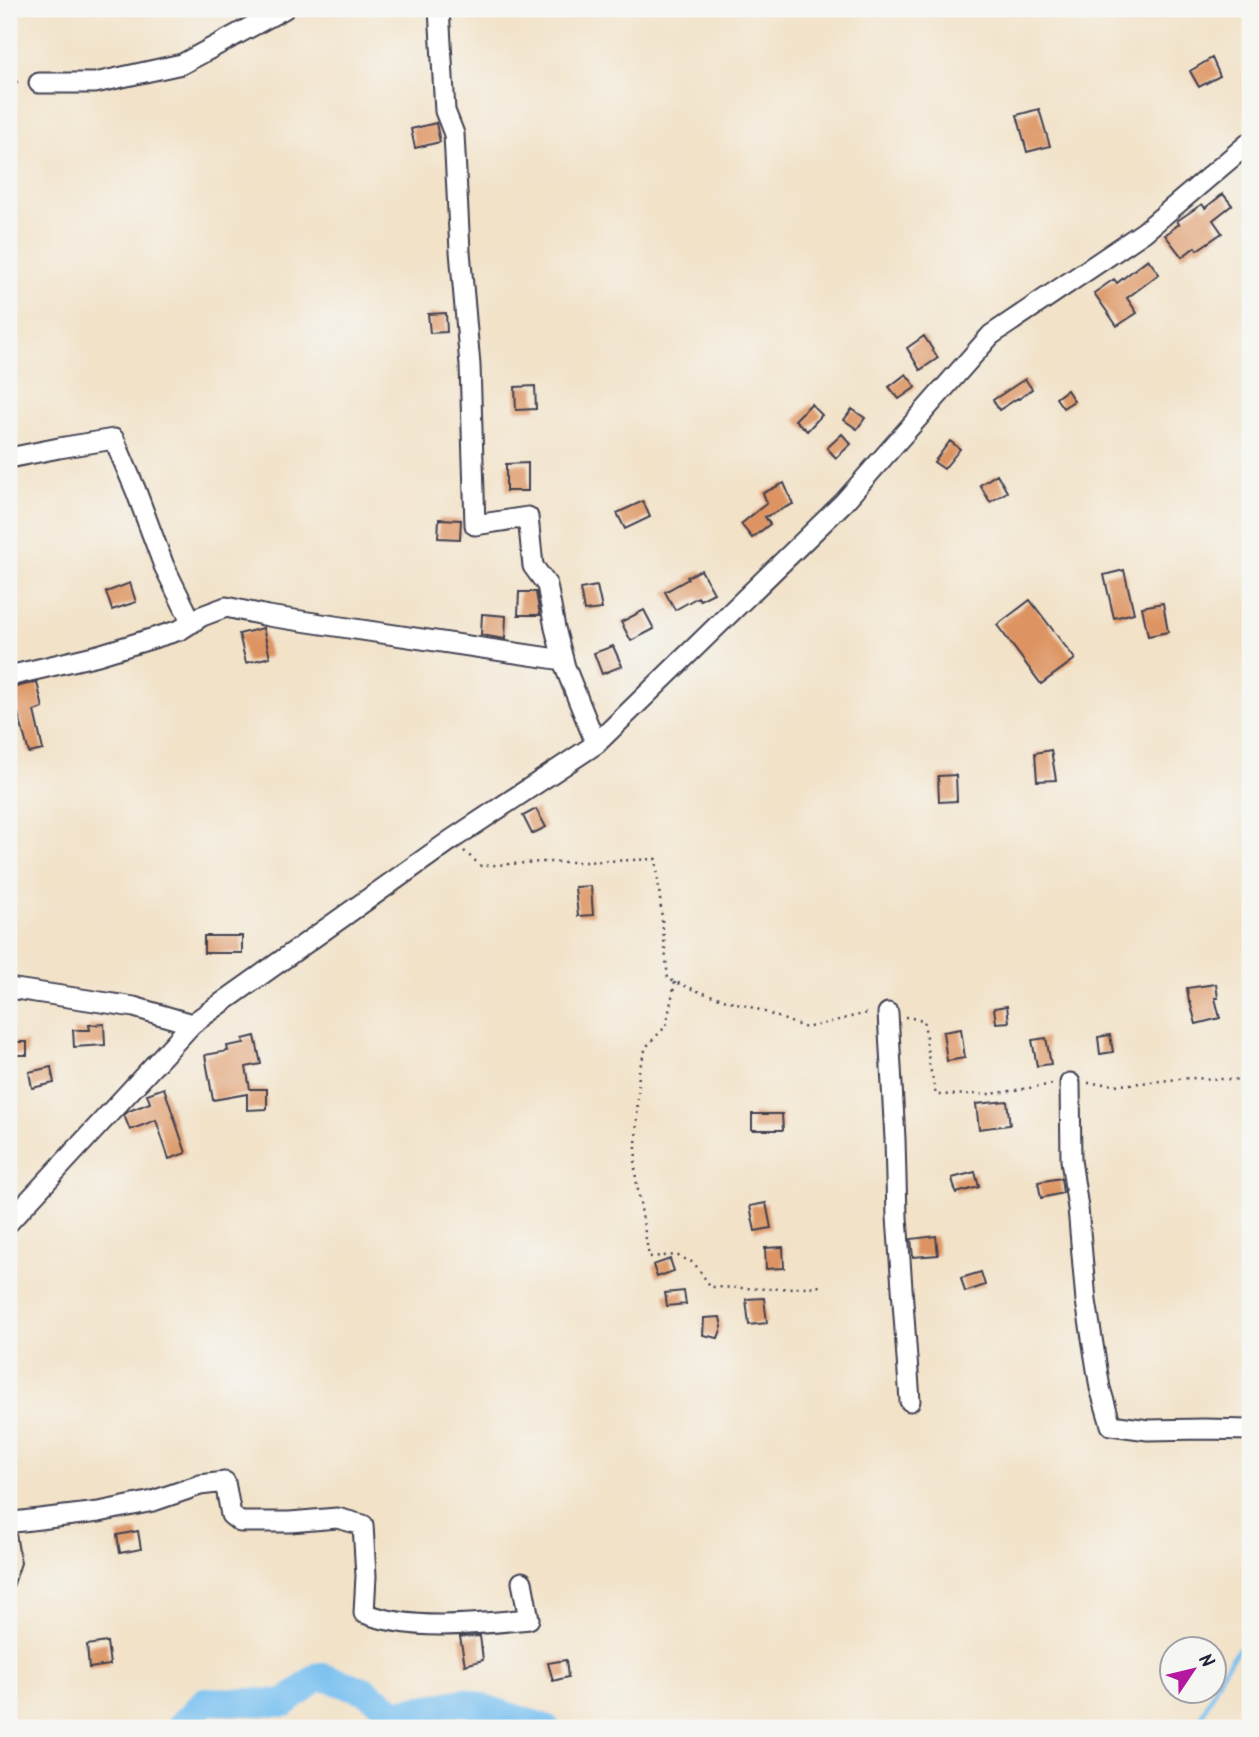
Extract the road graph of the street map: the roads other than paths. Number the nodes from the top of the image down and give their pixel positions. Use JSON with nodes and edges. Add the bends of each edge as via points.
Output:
{"nodes":[{"id":1,"x":284,"y":9,"type":"edge"},
{"id":2,"x":439,"y":9,"type":"edge"},
{"id":3,"x":39,"y":83,"type":"dead end"},
{"id":4,"x":1250,"y":142,"type":"edge"},
{"id":5,"x":9,"y":458,"type":"edge"},
{"id":6,"x":191,"y":623,"type":"junction"},
{"id":7,"x":564,"y":660,"type":"junction"},
{"id":8,"x":9,"y":677,"type":"edge"},
{"id":9,"x":596,"y":744,"type":"junction"},
{"id":10,"x":9,"y":988,"type":"edge"},
{"id":11,"x":888,"y":1013,"type":"road end"},
{"id":12,"x":192,"y":1024,"type":"junction"},
{"id":13,"x":1070,"y":1083,"type":"road end"},
{"id":14,"x":9,"y":1222,"type":"edge"},
{"id":15,"x":910,"y":1401,"type":"dead end"},
{"id":16,"x":1250,"y":1430,"type":"edge"},
{"id":17,"x":9,"y":1518,"type":"edge"},
{"id":18,"x":522,"y":1582,"type":"dead end"}],
"edges":[{"from":1,"to":3,"type":"street","via":[[182,64],[95,83]]},
{"from":2,"to":7,"type":"street","via":[[444,111],[454,134],[470,365],[475,525],[528,517],[533,566],[547,586]]},
{"from":4,"to":9,"type":"street","via":[[1144,232],[991,335],[844,502]]},
{"from":5,"to":6,"type":"street","via":[[114,439]]},
{"from":6,"to":7,"type":"street","via":[[226,607]]},
{"from":6,"to":8,"type":"street","via":[[180,631]]},
{"from":7,"to":9,"type":"street"},
{"from":9,"to":12,"type":"street","via":[[450,840]]},
{"from":10,"to":12,"type":"street","via":[[134,1007]]},
{"from":11,"to":15,"type":"street"},
{"from":12,"to":14,"type":"street"},
{"from":13,"to":16,"type":"street","via":[[1071,1160],[1086,1301],[1100,1388],[1111,1424],[1148,1430]]},
{"from":17,"to":18,"type":"street","via":[[14,1522],[99,1512],[225,1482],[231,1515],[240,1522],[337,1518],[363,1525],[364,1613],[378,1618],[424,1625],[528,1619]]}]}
